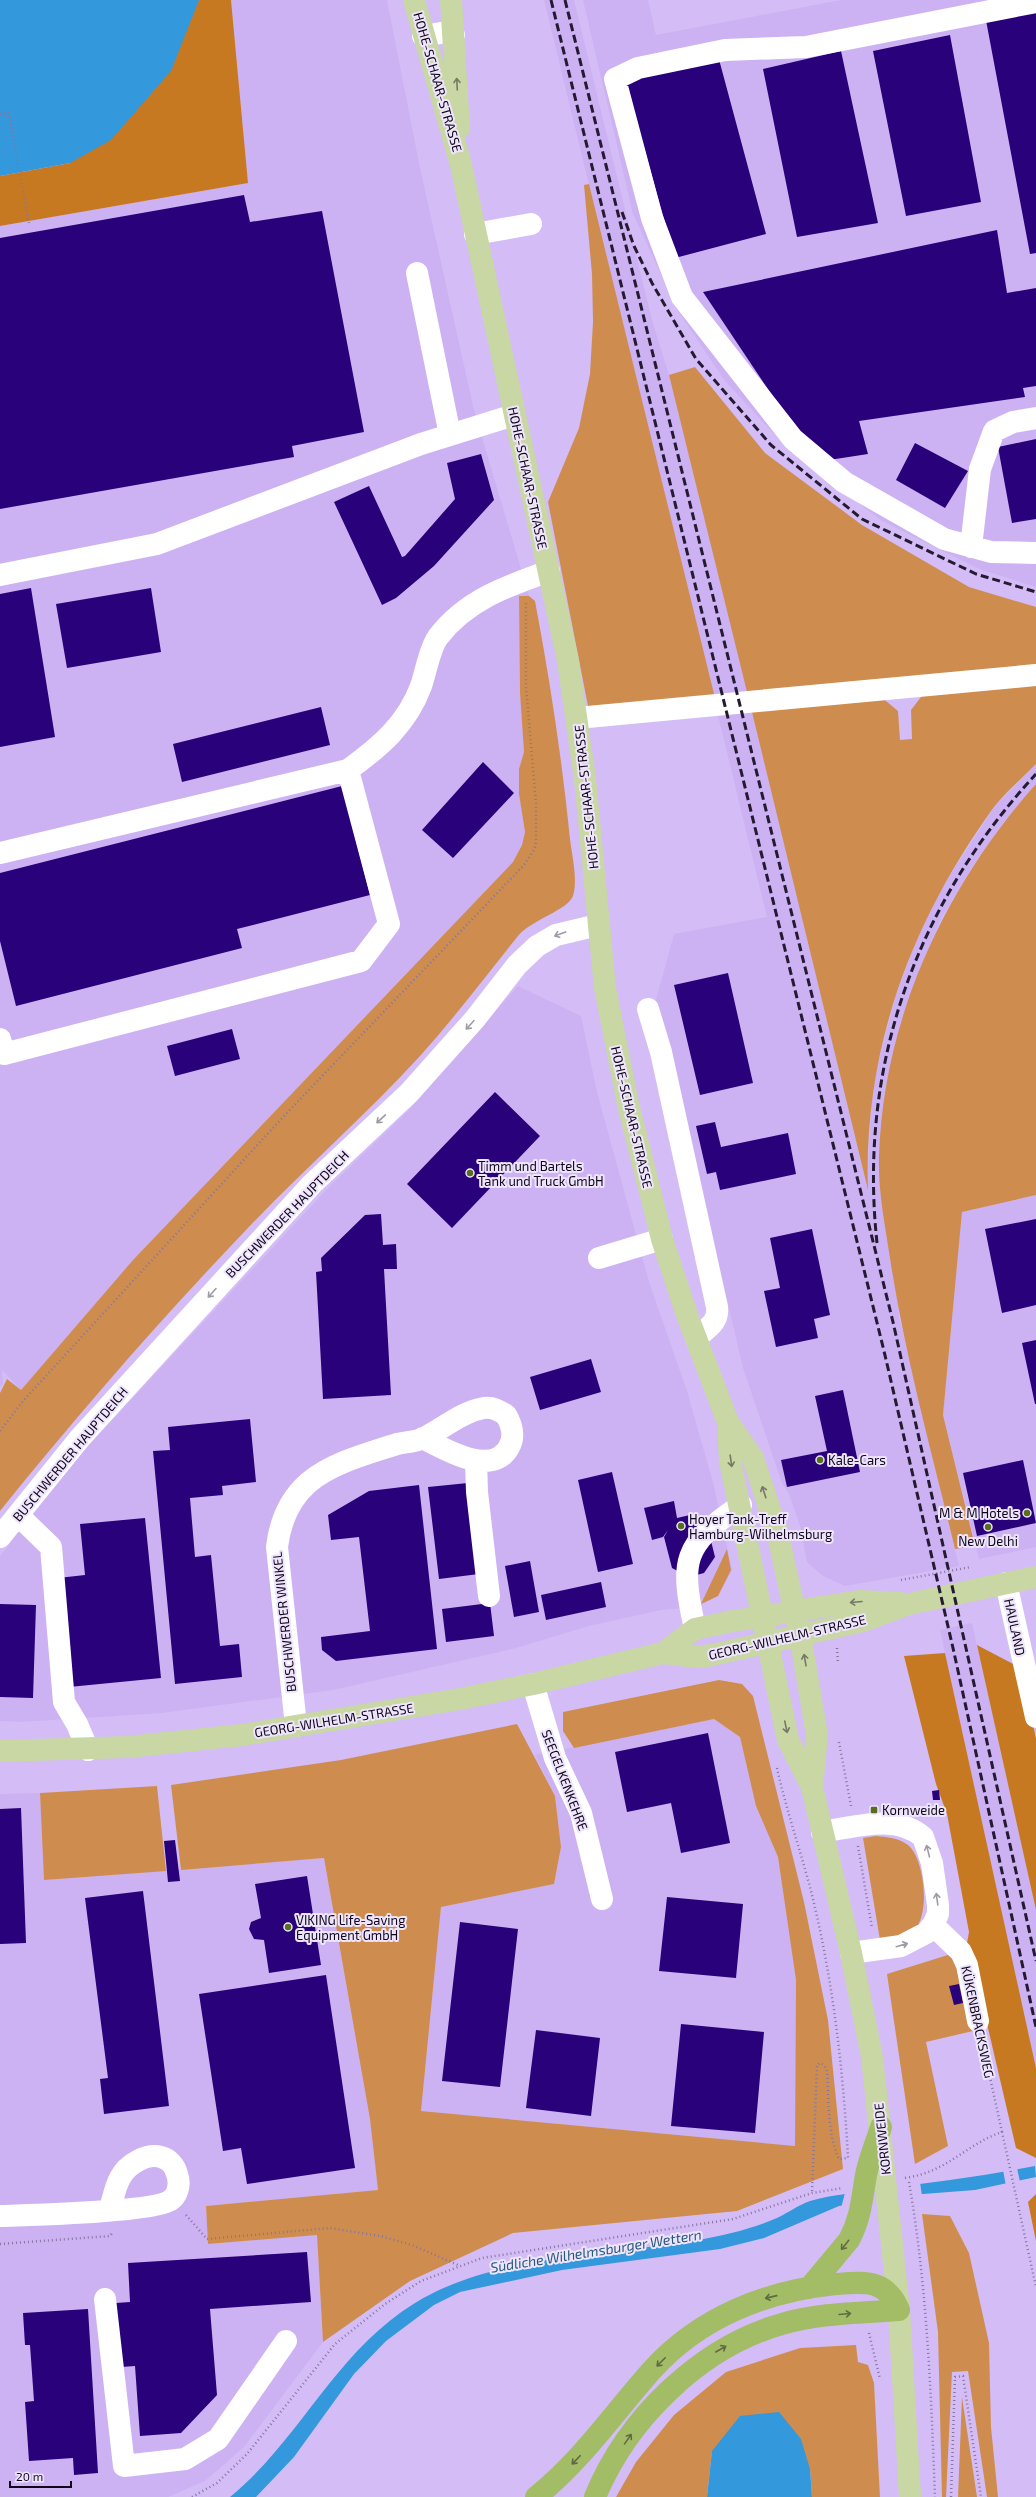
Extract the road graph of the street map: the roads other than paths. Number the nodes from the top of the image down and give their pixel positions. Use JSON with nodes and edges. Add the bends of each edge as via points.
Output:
{"nodes":[{"id":1,"x":414,"y":0,"type":"edge"},
{"id":2,"x":451,"y":0,"type":"edge"},
{"id":3,"x":1036,"y":2,"type":"edge"},
{"id":4,"x":454,"y":35,"type":"junction"},
{"id":5,"x":423,"y":36,"type":"junction"},
{"id":6,"x":461,"y":165,"type":"junction"},
{"id":7,"x":531,"y":224,"type":"dead end"},
{"id":8,"x":475,"y":234,"type":"junction"},
{"id":9,"x":417,"y":273,"type":"dead end"},
{"id":10,"x":514,"y":415,"type":"junction"},
{"id":11,"x":1036,"y":418,"type":"edge"},
{"id":12,"x":450,"y":435,"type":"junction"},
{"id":13,"x":971,"y":547,"type":"junction"},
{"id":14,"x":1036,"y":553,"type":"edge"},
{"id":15,"x":549,"y":570,"type":"junction"},
{"id":16,"x":0,"y":575,"type":"edge"},
{"id":17,"x":1036,"y":675,"type":"edge"},
{"id":18,"x":577,"y":718,"type":"junction"},
{"id":19,"x":348,"y":770,"type":"junction"},
{"id":20,"x":0,"y":853,"type":"edge"},
{"id":21,"x":598,"y":925,"type":"junction"},
{"id":22,"x":648,"y":1009,"type":"dead end"},
{"id":23,"x":0,"y":1039,"type":"edge"},
{"id":24,"x":662,"y":1239,"type":"junction"},
{"id":25,"x":598,"y":1258,"type":"dead end"},
{"id":26,"x":696,"y":1338,"type":"junction"},
{"id":27,"x":728,"y":1422,"type":"junction"},
{"id":28,"x":423,"y":1438,"type":"junction"},
{"id":29,"x":476,"y":1460,"type":"junction"},
{"id":30,"x":741,"y":1505,"type":"junction"},
{"id":31,"x":18,"y":1515,"type":"junction"},
{"id":32,"x":0,"y":1537,"type":"edge"},
{"id":33,"x":1036,"y":1577,"type":"edge"},
{"id":34,"x":1006,"y":1583,"type":"junction"},
{"id":35,"x":489,"y":1596,"type":"dead end"},
{"id":36,"x":909,"y":1604,"type":"junction"},
{"id":37,"x":795,"y":1610,"type":"junction"},
{"id":38,"x":763,"y":1615,"type":"junction"},
{"id":39,"x":695,"y":1629,"type":"junction"},
{"id":40,"x":800,"y":1635,"type":"junction"},
{"id":41,"x":768,"y":1642,"type":"junction"},
{"id":42,"x":663,"y":1653,"type":"junction"},
{"id":43,"x":533,"y":1684,"type":"junction"},
{"id":44,"x":1036,"y":1717,"type":"edge"},
{"id":45,"x":296,"y":1726,"type":"junction"},
{"id":46,"x":88,"y":1750,"type":"junction"},
{"id":47,"x":0,"y":1751,"type":"edge"},
{"id":48,"x":812,"y":1787,"type":"junction"},
{"id":49,"x":822,"y":1832,"type":"junction"},
{"id":50,"x":602,"y":1899,"type":"dead end"},
{"id":51,"x":933,"y":1925,"type":"junction"},
{"id":52,"x":851,"y":1953,"type":"junction"},
{"id":53,"x":978,"y":2021,"type":"road end"},
{"id":54,"x":881,"y":2127,"type":"joint"},
{"id":55,"x":876,"y":2173,"type":"junction"},
{"id":56,"x":110,"y":2209,"type":"junction"},
{"id":57,"x":0,"y":2216,"type":"edge"},
{"id":58,"x":809,"y":2288,"type":"junction"},
{"id":59,"x":105,"y":2299,"type":"dead end"},
{"id":60,"x":899,"y":2310,"type":"junction"},
{"id":61,"x":286,"y":2341,"type":"dead end"},
{"id":62,"x":536,"y":2497,"type":"edge"},
{"id":63,"x":595,"y":2497,"type":"edge"},
{"id":64,"x":910,"y":2497,"type":"edge"}],
"edges":[{"from":1,"to":5,"type":"main road","name":"HOHE-SCHAAR-STRASSE"},
{"from":2,"to":4,"type":"main road","name":"HOHE-SCHAAR-STRASSE"},
{"from":3,"to":13,"type":"street","via":[[806,47],[725,50],[638,68],[615,79],[652,218],[682,297],[793,439],[844,482],[944,539]]},
{"from":4,"to":5,"type":"street","via":[[447,32]]},
{"from":6,"to":4,"type":"main road","name":"HOHE-SCHAAR-STRASSE","one_way":true},
{"from":5,"to":6,"type":"main road","name":"HOHE-SCHAAR-STRASSE"},
{"from":6,"to":8,"type":"main road","name":"HOHE-SCHAAR-STRASSE"},
{"from":7,"to":8,"type":"street"},
{"from":8,"to":10,"type":"main road","name":"HOHE-SCHAAR-STRASSE"},
{"from":9,"to":12,"type":"street"},
{"from":10,"to":12,"type":"street"},
{"from":10,"to":15,"type":"main road","name":"HOHE-SCHAAR-STRASSE"},
{"from":11,"to":13,"type":"street","via":[[1013,422],[994,431],[980,469]]},
{"from":12,"to":16,"type":"street","via":[[157,544]]},
{"from":13,"to":14,"type":"street","via":[[991,552]]},
{"from":15,"to":18,"type":"main road","name":"HOHE-SCHAAR-STRASSE"},
{"from":15,"to":19,"type":"street","via":[[492,592],[461,614],[438,638],[420,688],[403,721],[379,748]]},
{"from":17,"to":18,"type":"street"},
{"from":18,"to":21,"type":"main road","name":"HOHE-SCHAAR-STRASSE"},
{"from":19,"to":20,"type":"street"},
{"from":19,"to":23,"type":"street","via":[[389,924],[361,961],[4,1054]]},
{"from":21,"to":24,"type":"main road","name":"HOHE-SCHAAR-STRASSE","via":[[605,988],[619,1062]]},
{"from":21,"to":31,"type":"street","name":"BUSCHWERDER HAUPTDEICH","one_way":true,"via":[[556,935],[537,946],[517,965],[475,1019],[409,1093],[312,1184],[80,1438]]},
{"from":22,"to":26,"type":"street","via":[[661,1052],[718,1306],[718,1316],[714,1323]]},
{"from":24,"to":25,"type":"street"},
{"from":24,"to":26,"type":"main road","name":"HOHE-SCHAAR-STRASSE"},
{"from":26,"to":27,"type":"main road","name":"HOHE-SCHAAR-STRASSE"},
{"from":27,"to":30,"type":"main road","name":"HOHE-SCHAAR-STRASSE","one_way":true,"via":[[730,1461]]},
{"from":37,"to":27,"type":"main road","name":"HOHE-SCHAAR-STRASSE","one_way":true,"via":[[777,1532],[753,1458]]},
{"from":28,"to":29,"type":"street","name":"BUSCHWERDER WINKEL","via":[[457,1455]]},
{"from":28,"to":29,"type":"street","name":"BUSCHWERDER WINKEL","via":[[449,1421],[482,1408],[498,1410],[506,1415],[510,1422],[510,1445],[499,1458]]},
{"from":28,"to":45,"type":"street","name":"BUSCHWERDER WINKEL","via":[[381,1449],[336,1467],[309,1482],[287,1510],[278,1534],[277,1547]]},
{"from":29,"to":35,"type":"street","via":[[477,1492]]},
{"from":30,"to":38,"type":"main road","name":"HOHE-SCHAAR-STRASSE"},
{"from":30,"to":39,"type":"street","via":[[712,1525],[699,1539],[687,1564],[686,1579]]},
{"from":31,"to":32,"type":"street","name":"BUSCHWERDER HAUPTDEICH"},
{"from":31,"to":46,"type":"street","via":[[51,1547],[64,1702]]},
{"from":33,"to":34,"type":"main road","name":"GEORG-WILHELM-STRASSE"},
{"from":34,"to":36,"type":"main road","name":"GEORG-WILHELM-STRASSE"},
{"from":34,"to":44,"type":"street","name":"HAULAND"},
{"from":36,"to":37,"type":"main road","name":"GEORG-WILHELM-STRASSE","one_way":true,"via":[[859,1601]]},
{"from":36,"to":40,"type":"main road","name":"GEORG-WILHELM-STRASSE","via":[[863,1621]]},
{"from":37,"to":38,"type":"main road","name":"GEORG-WILHELM-STRASSE"},
{"from":37,"to":40,"type":"main road","name":"KORNWEIDE"},
{"from":38,"to":39,"type":"main road","name":"GEORG-WILHELM-STRASSE"},
{"from":38,"to":41,"type":"main road","name":"KORNWEIDE"},
{"from":39,"to":42,"type":"main road","name":"GEORG-WILHELM-STRASSE"},
{"from":40,"to":41,"type":"main road","name":"GEORG-WILHELM-STRASSE"},
{"from":48,"to":40,"type":"main road","name":"KORNWEIDE","one_way":true,"via":[[817,1735]]},
{"from":41,"to":42,"type":"main road","name":"GEORG-WILHELM-STRASSE","via":[[698,1657]]},
{"from":41,"to":48,"type":"main road","name":"KORNWEIDE","one_way":true,"via":[[788,1740]]},
{"from":42,"to":43,"type":"main road","name":"GEORG-WILHELM-STRASSE"},
{"from":43,"to":45,"type":"main road","name":"GEORG-WILHELM-STRASSE","via":[[460,1699]]},
{"from":43,"to":50,"type":"street","name":"SEEGELKENKEHRE","via":[[551,1746],[581,1813]]},
{"from":45,"to":46,"type":"main road","name":"GEORG-WILHELM-STRASSE"},
{"from":46,"to":47,"type":"main road","name":"GEORG-WILHELM-STRASSE"},
{"from":48,"to":49,"type":"main road","name":"KORNWEIDE"},
{"from":51,"to":49,"type":"street","one_way":true,"via":[[938,1914],[938,1905],[927,1844],[920,1834],[904,1825],[894,1823]]},
{"from":49,"to":52,"type":"main road","name":"KORNWEIDE"},
{"from":52,"to":51,"type":"street","one_way":true,"via":[[901,1946],[926,1933]]},
{"from":51,"to":53,"type":"street","name":"KÜKENBRACKSWEG","via":[[961,1952],[967,1965]]},
{"from":52,"to":54,"type":"main road","name":"KORNWEIDE","via":[[872,2057]]},
{"from":54,"to":55,"type":"highway"},
{"from":55,"to":58,"type":"highway","one_way":true,"via":[[849,2240]]},
{"from":55,"to":60,"type":"main road","name":"KORNWEIDE","via":[[889,2206]]},
{"from":56,"to":56,"type":"street","via":[[121,2177],[137,2162],[152,2156],[166,2158],[175,2167],[179,2180],[178,2189],[172,2200],[160,2205]]},
{"from":56,"to":57,"type":"street"},
{"from":58,"to":60,"type":"highway","via":[[849,2283],[874,2284],[889,2292]]},
{"from":58,"to":62,"type":"highway","one_way":true,"via":[[741,2306],[694,2333],[652,2370],[584,2452]]},
{"from":59,"to":61,"type":"street","via":[[124,2466],[185,2459],[218,2439]]},
{"from":63,"to":60,"type":"highway","one_way":true,"via":[[604,2476],[629,2436],[649,2412],[690,2372],[723,2348],[783,2323],[827,2316]]},
{"from":60,"to":64,"type":"main road","name":"KORNWEIDE"}]}
